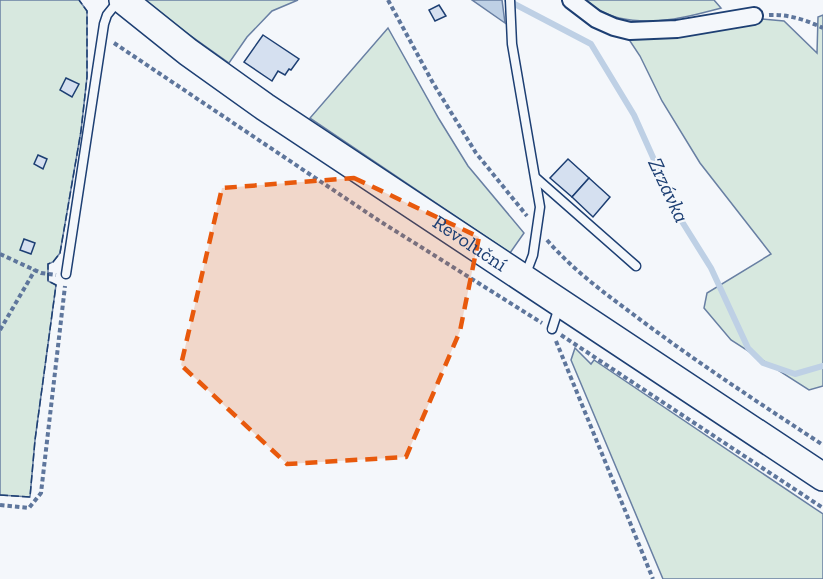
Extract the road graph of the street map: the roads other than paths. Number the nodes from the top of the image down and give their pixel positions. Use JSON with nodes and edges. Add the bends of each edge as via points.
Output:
{"nodes":[{"id":1,"x":121,"y":0,"type":"edge"},
{"id":2,"x":510,"y":0,"type":"edge"},
{"id":3,"x":571,"y":0,"type":"edge"},
{"id":4,"x":754,"y":16,"type":"road end"},
{"id":5,"x":536,"y":178,"type":"junction"},
{"id":6,"x":636,"y":266,"type":"dead end"},
{"id":7,"x":66,"y":274,"type":"road end"},
{"id":8,"x":524,"y":279,"type":"junction"},
{"id":9,"x":570,"y":310,"type":"junction"},
{"id":10,"x":552,"y":329,"type":"road end"},
{"id":11,"x":823,"y":477,"type":"edge"}],
"edges":[{"from":1,"to":7,"type":"lane","via":[[106,17],[102,35]]},
{"from":1,"to":8,"type":"main road","name":"Revoluční","via":[[218,74]]},
{"from":2,"to":5,"type":"lane","via":[[512,44]]},
{"from":3,"to":4,"type":"street","via":[[596,19],[630,31]]},
{"from":5,"to":6,"type":"lane"},
{"from":5,"to":8,"type":"lane","via":[[540,207],[533,255]]},
{"from":8,"to":9,"type":"main road","name":"Revoluční"},
{"from":9,"to":10,"type":"lane"},
{"from":9,"to":11,"type":"main road","name":"Revoluční"}]}
